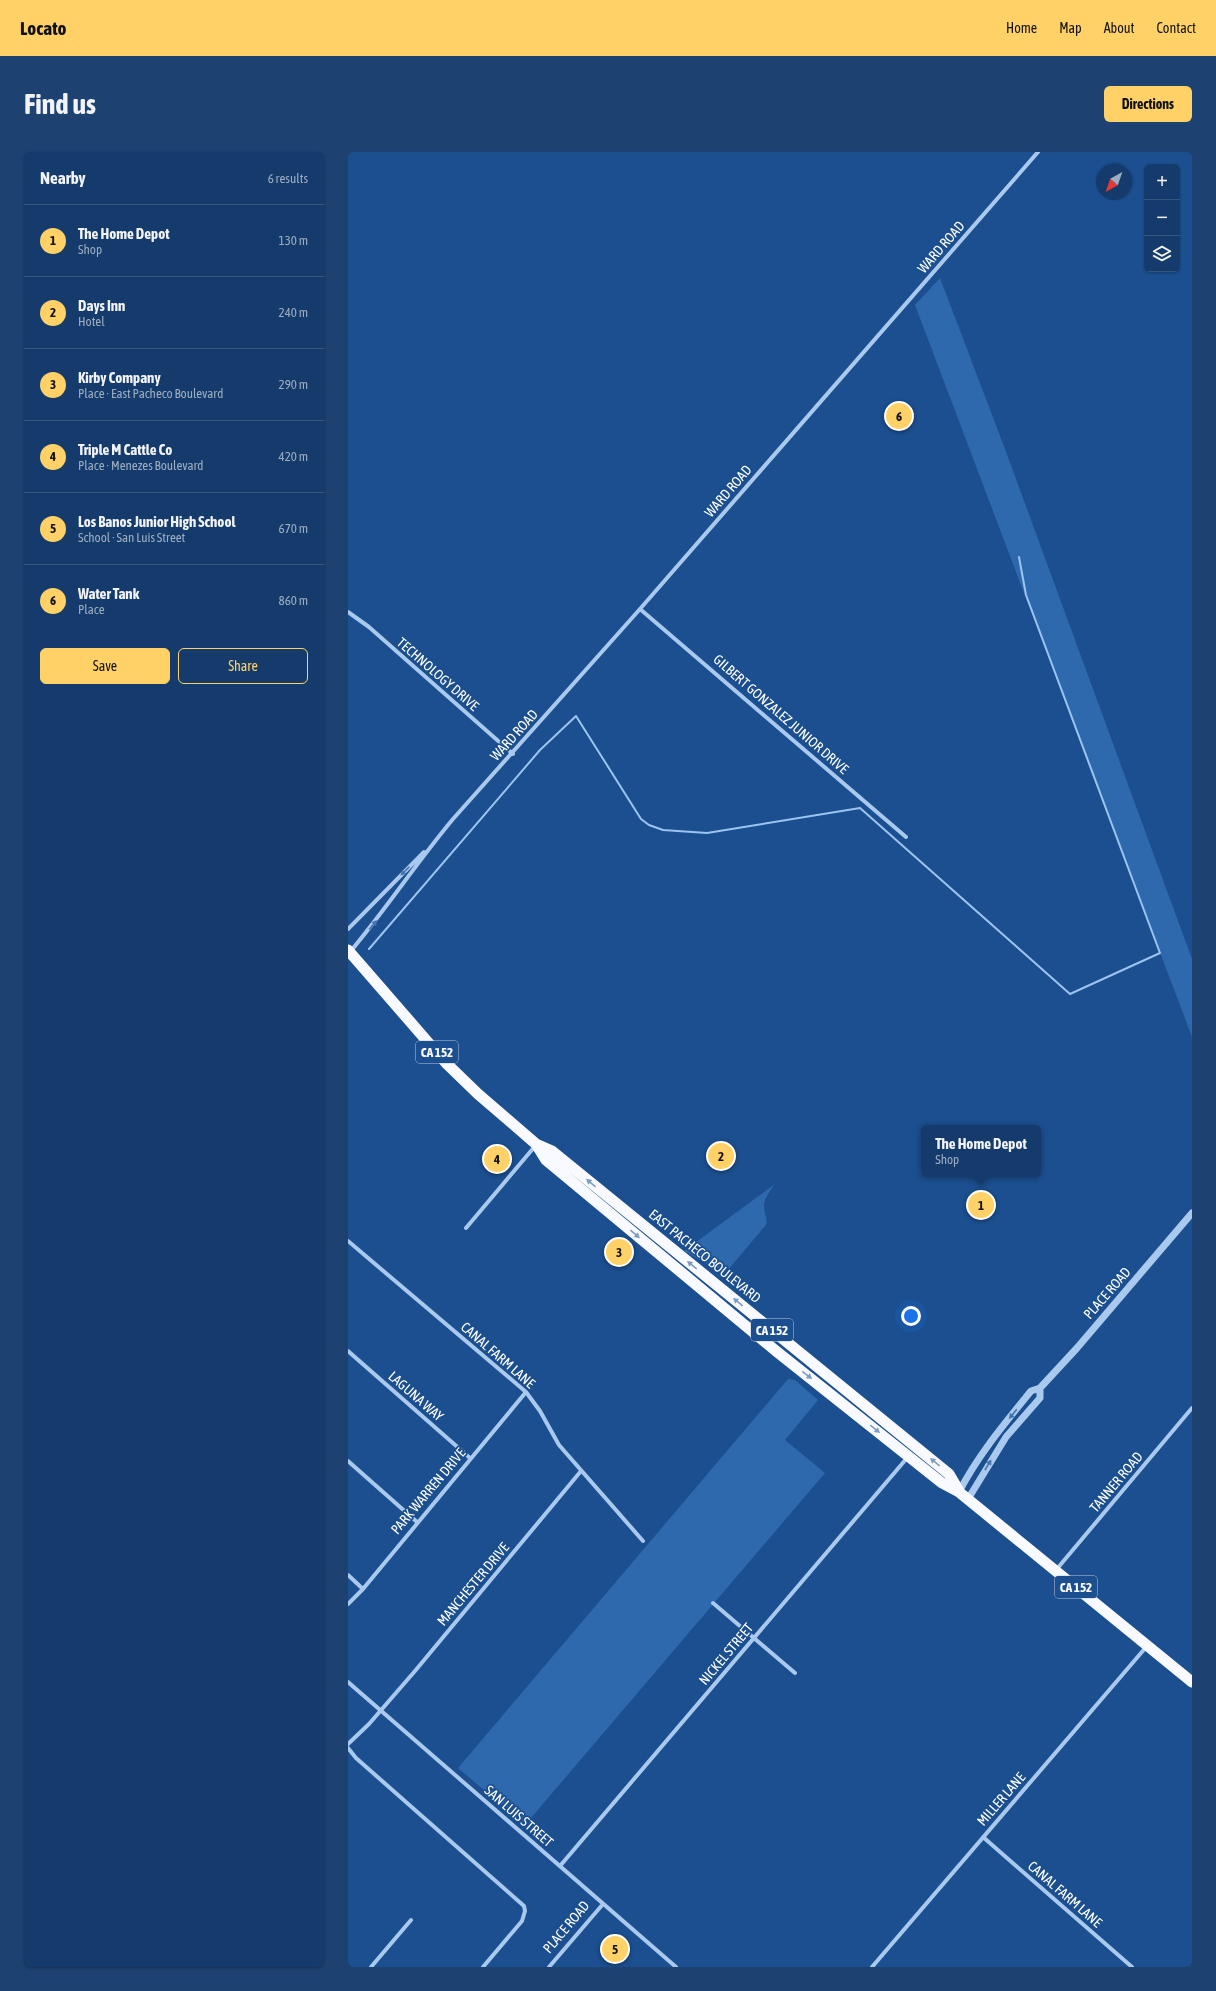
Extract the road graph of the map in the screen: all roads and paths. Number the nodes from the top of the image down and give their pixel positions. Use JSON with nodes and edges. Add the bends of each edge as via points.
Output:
{"nodes":[{"id":1,"x":1038,"y":152,"type":"edge"},
{"id":2,"x":640,"y":609,"type":"junction"},
{"id":3,"x":348,"y":612,"type":"edge"},
{"id":4,"x":513,"y":754,"type":"junction"},
{"id":5,"x":906,"y":837,"type":"dead end"},
{"id":6,"x":433,"y":844,"type":"junction"},
{"id":7,"x":348,"y":929,"type":"edge"},
{"id":8,"x":349,"y":952,"type":"edge"},
{"id":9,"x":536,"y":1144,"type":"junction"},
{"id":10,"x":1192,"y":1214,"type":"edge"},
{"id":11,"x":466,"y":1228,"type":"dead end"},
{"id":12,"x":348,"y":1241,"type":"edge"},
{"id":13,"x":348,"y":1351,"type":"edge"},
{"id":14,"x":1040,"y":1388,"type":"junction"},
{"id":15,"x":526,"y":1392,"type":"junction"},
{"id":16,"x":1192,"y":1408,"type":"edge"},
{"id":17,"x":909,"y":1456,"type":"junction"},
{"id":18,"x":470,"y":1458,"type":"junction"},
{"id":19,"x":348,"y":1461,"type":"edge"},
{"id":20,"x":581,"y":1471,"type":"junction"},
{"id":21,"x":964,"y":1495,"type":"junction"},
{"id":22,"x":417,"y":1522,"type":"junction"},
{"id":23,"x":643,"y":1541,"type":"dead end"},
{"id":24,"x":1056,"y":1570,"type":"junction"},
{"id":25,"x":348,"y":1575,"type":"edge"},
{"id":26,"x":363,"y":1588,"type":"junction"},
{"id":27,"x":713,"y":1603,"type":"dead end"},
{"id":28,"x":348,"y":1604,"type":"edge"},
{"id":29,"x":754,"y":1638,"type":"junction"},
{"id":30,"x":1147,"y":1645,"type":"junction"},
{"id":31,"x":795,"y":1673,"type":"dead end"},
{"id":32,"x":348,"y":1682,"type":"edge"},
{"id":33,"x":1192,"y":1682,"type":"edge"},
{"id":34,"x":381,"y":1710,"type":"junction"},
{"id":35,"x":348,"y":1744,"type":"edge"},
{"id":36,"x":348,"y":1748,"type":"edge"},
{"id":37,"x":983,"y":1837,"type":"junction"},
{"id":38,"x":560,"y":1866,"type":"junction"},
{"id":39,"x":603,"y":1904,"type":"junction"},
{"id":40,"x":411,"y":1920,"type":"dead end"},
{"id":41,"x":371,"y":1967,"type":"edge"},
{"id":42,"x":483,"y":1967,"type":"edge"},
{"id":43,"x":550,"y":1967,"type":"edge"},
{"id":44,"x":676,"y":1967,"type":"edge"},
{"id":45,"x":872,"y":1967,"type":"edge"},
{"id":46,"x":1132,"y":1967,"type":"edge"}],
"edges":[{"from":1,"to":2,"type":"street","name":"WARD ROAD"},
{"from":2,"to":4,"type":"street","name":"WARD ROAD"},
{"from":2,"to":5,"type":"street","name":"GILBERT GONZALEZ JUNIOR DRIVE"},
{"from":3,"to":4,"type":"street","name":"TECHNOLOGY DRIVE"},
{"from":4,"to":6,"type":"street","name":"WARD ROAD"},
{"from":6,"to":7,"type":"street","name":"WARD ROAD","one_way":true},
{"from":8,"to":6,"type":"street","name":"WARD ROAD","one_way":true,"via":[[385,910]]},
{"from":8,"to":9,"type":"highway","name":"EAST PACHECO BOULEVARD","number":"CA 152","via":[[446,1063]]},
{"from":9,"to":11,"type":"street"},
{"from":9,"to":17,"type":"highway","name":"EAST PACHECO BOULEVARD","number":"CA 152","one_way":true,"via":[[546,1160],[776,1351]]},
{"from":21,"to":9,"type":"highway","name":"EAST PACHECO BOULEVARD","number":"CA 152","one_way":true,"via":[[949,1474],[925,1454],[552,1151]]},
{"from":10,"to":14,"type":"street","name":"PLACE ROAD"},
{"from":12,"to":15,"type":"street","name":"CANAL FARM LANE"},
{"from":13,"to":18,"type":"street","name":"LAGUNA WAY"},
{"from":21,"to":14,"type":"street","name":"PLACE ROAD","one_way":true,"via":[[1006,1437],[1040,1398]]},
{"from":14,"to":21,"type":"street","name":"PLACE ROAD","one_way":true,"via":[[1031,1391],[991,1440],[970,1470]]},
{"from":15,"to":18,"type":"street","name":"PARK WARREN DRIVE"},
{"from":15,"to":20,"type":"street","name":"CANAL FARM LANE","via":[[560,1445]]},
{"from":16,"to":24,"type":"street","name":"TANNER ROAD"},
{"from":17,"to":21,"type":"highway","name":"EAST PACHECO BOULEVARD","number":"CA 152","via":[[942,1483]]},
{"from":17,"to":29,"type":"street","name":"NICKEL STREET"},
{"from":18,"to":22,"type":"street","name":"PARK WARREN DRIVE"},
{"from":19,"to":22,"type":"street"},
{"from":20,"to":23,"type":"street","name":"CANAL FARM LANE"},
{"from":20,"to":34,"type":"street","name":"MANCHESTER DRIVE"},
{"from":21,"to":24,"type":"highway","name":"EAST PACHECO BOULEVARD","number":"CA 152"},
{"from":22,"to":26,"type":"street","name":"PARK WARREN DRIVE"},
{"from":24,"to":30,"type":"highway","name":"EAST PACHECO BOULEVARD","number":"CA 152"},
{"from":25,"to":26,"type":"street"},
{"from":26,"to":28,"type":"street","name":"PARK WARREN DRIVE"},
{"from":27,"to":29,"type":"street"},
{"from":29,"to":31,"type":"street"},
{"from":29,"to":38,"type":"street","name":"NICKEL STREET"},
{"from":30,"to":33,"type":"highway","name":"EAST PACHECO BOULEVARD","number":"CA 152"},
{"from":30,"to":37,"type":"street","name":"MILLER LANE"},
{"from":32,"to":34,"type":"street","name":"SAN LUIS STREET"},
{"from":34,"to":35,"type":"street","name":"MANCHESTER DRIVE"},
{"from":34,"to":38,"type":"street","name":"SAN LUIS STREET"},
{"from":36,"to":42,"type":"street","via":[[356,1758],[524,1906],[522,1921]]},
{"from":37,"to":45,"type":"street","name":"MILLER LANE"},
{"from":37,"to":46,"type":"street","name":"CANAL FARM LANE"},
{"from":38,"to":39,"type":"street","name":"SAN LUIS STREET"},
{"from":39,"to":43,"type":"street","name":"PLACE ROAD"},
{"from":39,"to":44,"type":"street","name":"SAN LUIS STREET"},
{"from":40,"to":41,"type":"street"}]}
